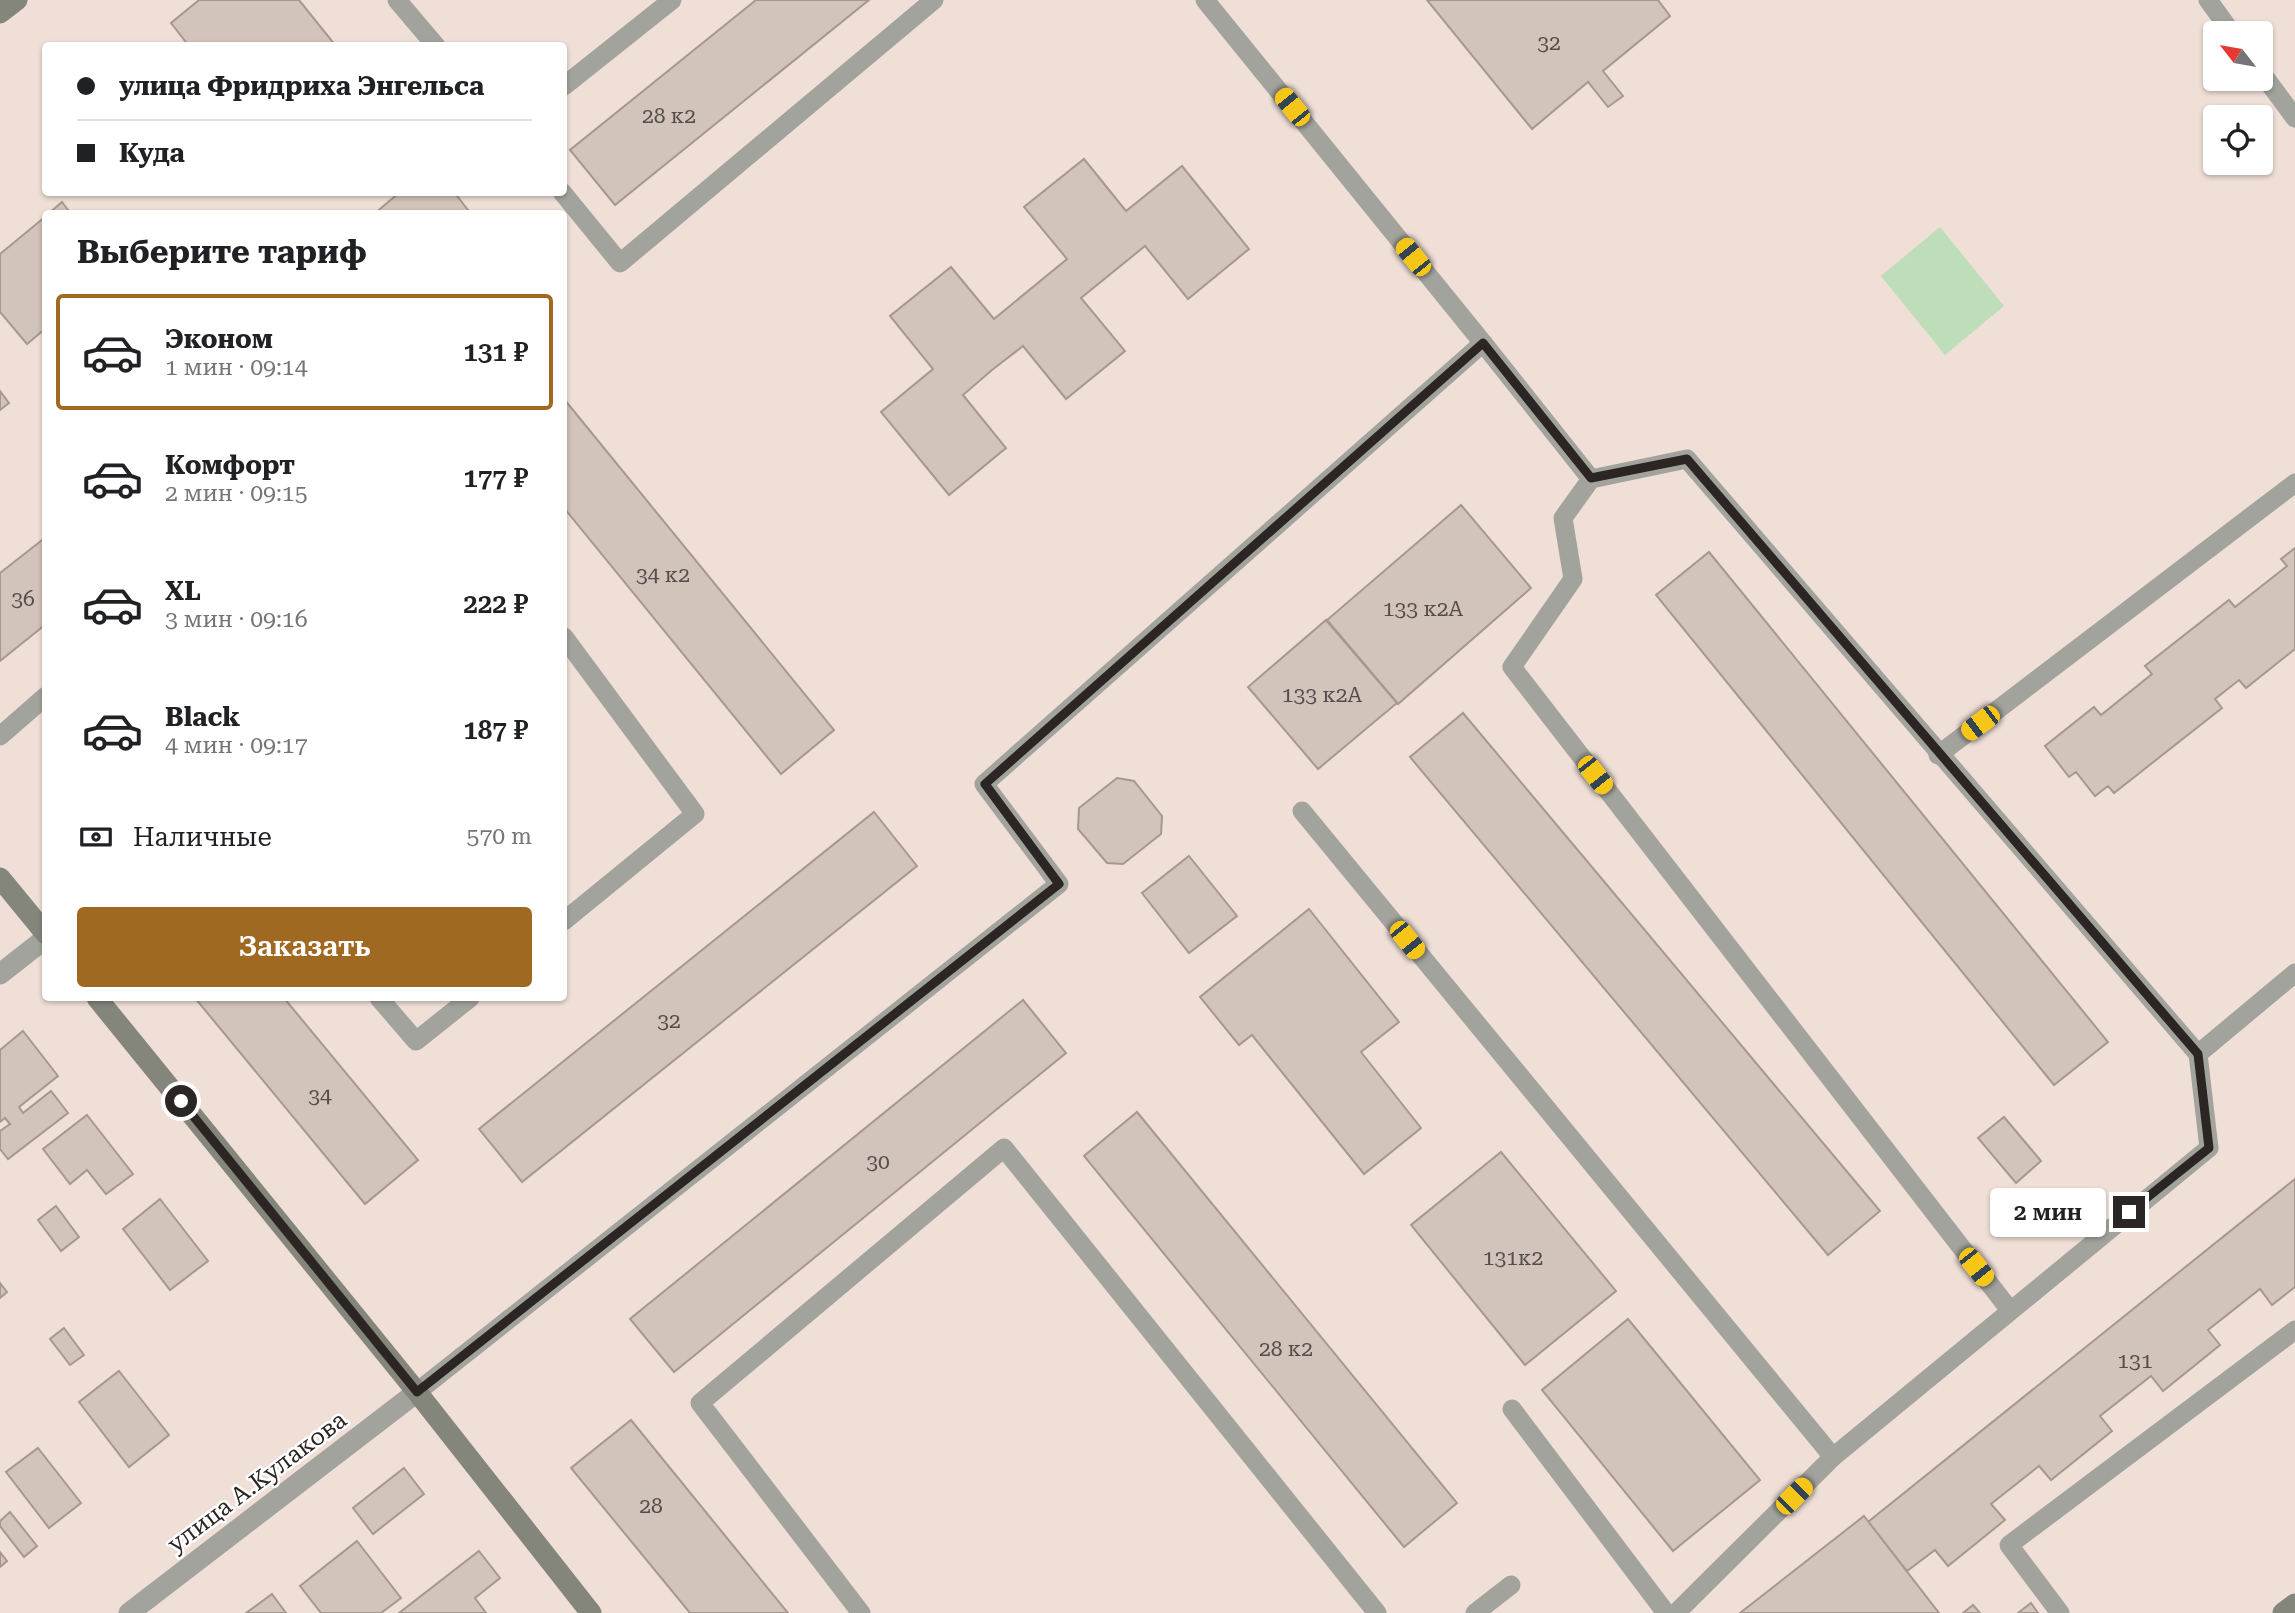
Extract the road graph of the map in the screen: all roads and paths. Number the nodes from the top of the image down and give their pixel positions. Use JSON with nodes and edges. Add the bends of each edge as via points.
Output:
{"nodes":[{"id":1,"x":17,"y":0,"type":"edge"},
{"id":2,"x":672,"y":0,"type":"edge"},
{"id":3,"x":934,"y":0,"type":"edge"},
{"id":4,"x":1205,"y":0,"type":"edge"},
{"id":5,"x":2208,"y":0,"type":"edge"},
{"id":6,"x":401,"y":1,"type":"edge"},
{"id":7,"x":0,"y":13,"type":"edge"},
{"id":8,"x":2223,"y":21,"type":"edge"},
{"id":9,"x":433,"y":42,"type":"edge"},
{"id":10,"x":567,"y":84,"type":"edge"},
{"id":11,"x":2273,"y":88,"type":"edge"},
{"id":12,"x":2295,"y":118,"type":"edge"},
{"id":13,"x":565,"y":196,"type":"edge"},
{"id":14,"x":1483,"y":343,"type":"junction"},
{"id":15,"x":1591,"y":478,"type":"junction"},
{"id":16,"x":2295,"y":483,"type":"edge"},
{"id":17,"x":567,"y":642,"type":"edge"},
{"id":18,"x":42,"y":699,"type":"edge"},
{"id":19,"x":0,"y":736,"type":"edge"},
{"id":20,"x":1938,"y":755,"type":"junction"},
{"id":21,"x":1302,"y":811,"type":"dead end"},
{"id":22,"x":0,"y":878,"type":"edge"},
{"id":23,"x":567,"y":919,"type":"edge"},
{"id":24,"x":42,"y":931,"type":"edge"},
{"id":25,"x":42,"y":939,"type":"edge"},
{"id":26,"x":2295,"y":973,"type":"edge"},
{"id":27,"x":0,"y":974,"type":"edge"},
{"id":28,"x":99,"y":1001,"type":"edge"},
{"id":29,"x":382,"y":1001,"type":"edge"},
{"id":30,"x":466,"y":1001,"type":"edge"},
{"id":31,"x":2198,"y":1054,"type":"junction"},
{"id":32,"x":2010,"y":1309,"type":"junction"},
{"id":33,"x":2295,"y":1330,"type":"edge"},
{"id":34,"x":417,"y":1392,"type":"junction"},
{"id":35,"x":1512,"y":1409,"type":"dead end"},
{"id":36,"x":1833,"y":1457,"type":"junction"},
{"id":37,"x":1511,"y":1585,"type":"dead end"},
{"id":38,"x":2295,"y":1604,"type":"edge"},
{"id":39,"x":128,"y":1613,"type":"edge"},
{"id":40,"x":591,"y":1613,"type":"edge"},
{"id":41,"x":861,"y":1613,"type":"edge"},
{"id":42,"x":1377,"y":1613,"type":"edge"},
{"id":43,"x":1475,"y":1613,"type":"edge"},
{"id":44,"x":1666,"y":1613,"type":"edge"},
{"id":45,"x":1676,"y":1613,"type":"edge"},
{"id":46,"x":2060,"y":1613,"type":"edge"},
{"id":47,"x":2283,"y":1613,"type":"edge"}],
"edges":[{"from":1,"to":7,"type":"main road"},
{"from":2,"to":10,"type":"lane"},
{"from":3,"to":13,"type":"lane","via":[[620,263]]},
{"from":4,"to":14,"type":"lane"},
{"from":5,"to":8,"type":"lane"},
{"from":6,"to":9,"type":"lane"},
{"from":11,"to":12,"type":"lane"},
{"from":14,"to":15,"type":"lane"},
{"from":14,"to":34,"type":"lane","via":[[985,784],[1059,884]]},
{"from":15,"to":20,"type":"lane","via":[[1687,459]]},
{"from":15,"to":32,"type":"lane","via":[[1563,518],[1573,579],[1512,667]]},
{"from":16,"to":20,"type":"lane"},
{"from":17,"to":23,"type":"lane","via":[[695,814]]},
{"from":18,"to":19,"type":"lane"},
{"from":20,"to":31,"type":"lane"},
{"from":21,"to":36,"type":"lane"},
{"from":22,"to":24,"type":"main road"},
{"from":25,"to":27,"type":"street"},
{"from":26,"to":31,"type":"lane"},
{"from":28,"to":34,"type":"main road"},
{"from":29,"to":30,"type":"lane","via":[[416,1041]]},
{"from":31,"to":32,"type":"lane","via":[[2209,1148]]},
{"from":32,"to":36,"type":"lane"},
{"from":33,"to":46,"type":"lane","via":[[2009,1545]]},
{"from":34,"to":39,"type":"street","name":"улица А.Кулакова"},
{"from":34,"to":40,"type":"main road"},
{"from":35,"to":44,"type":"lane"},
{"from":36,"to":45,"type":"lane"},
{"from":37,"to":43,"type":"lane"},
{"from":38,"to":47,"type":"main road"},
{"from":41,"to":42,"type":"lane","via":[[700,1402],[1004,1149]]}]}
